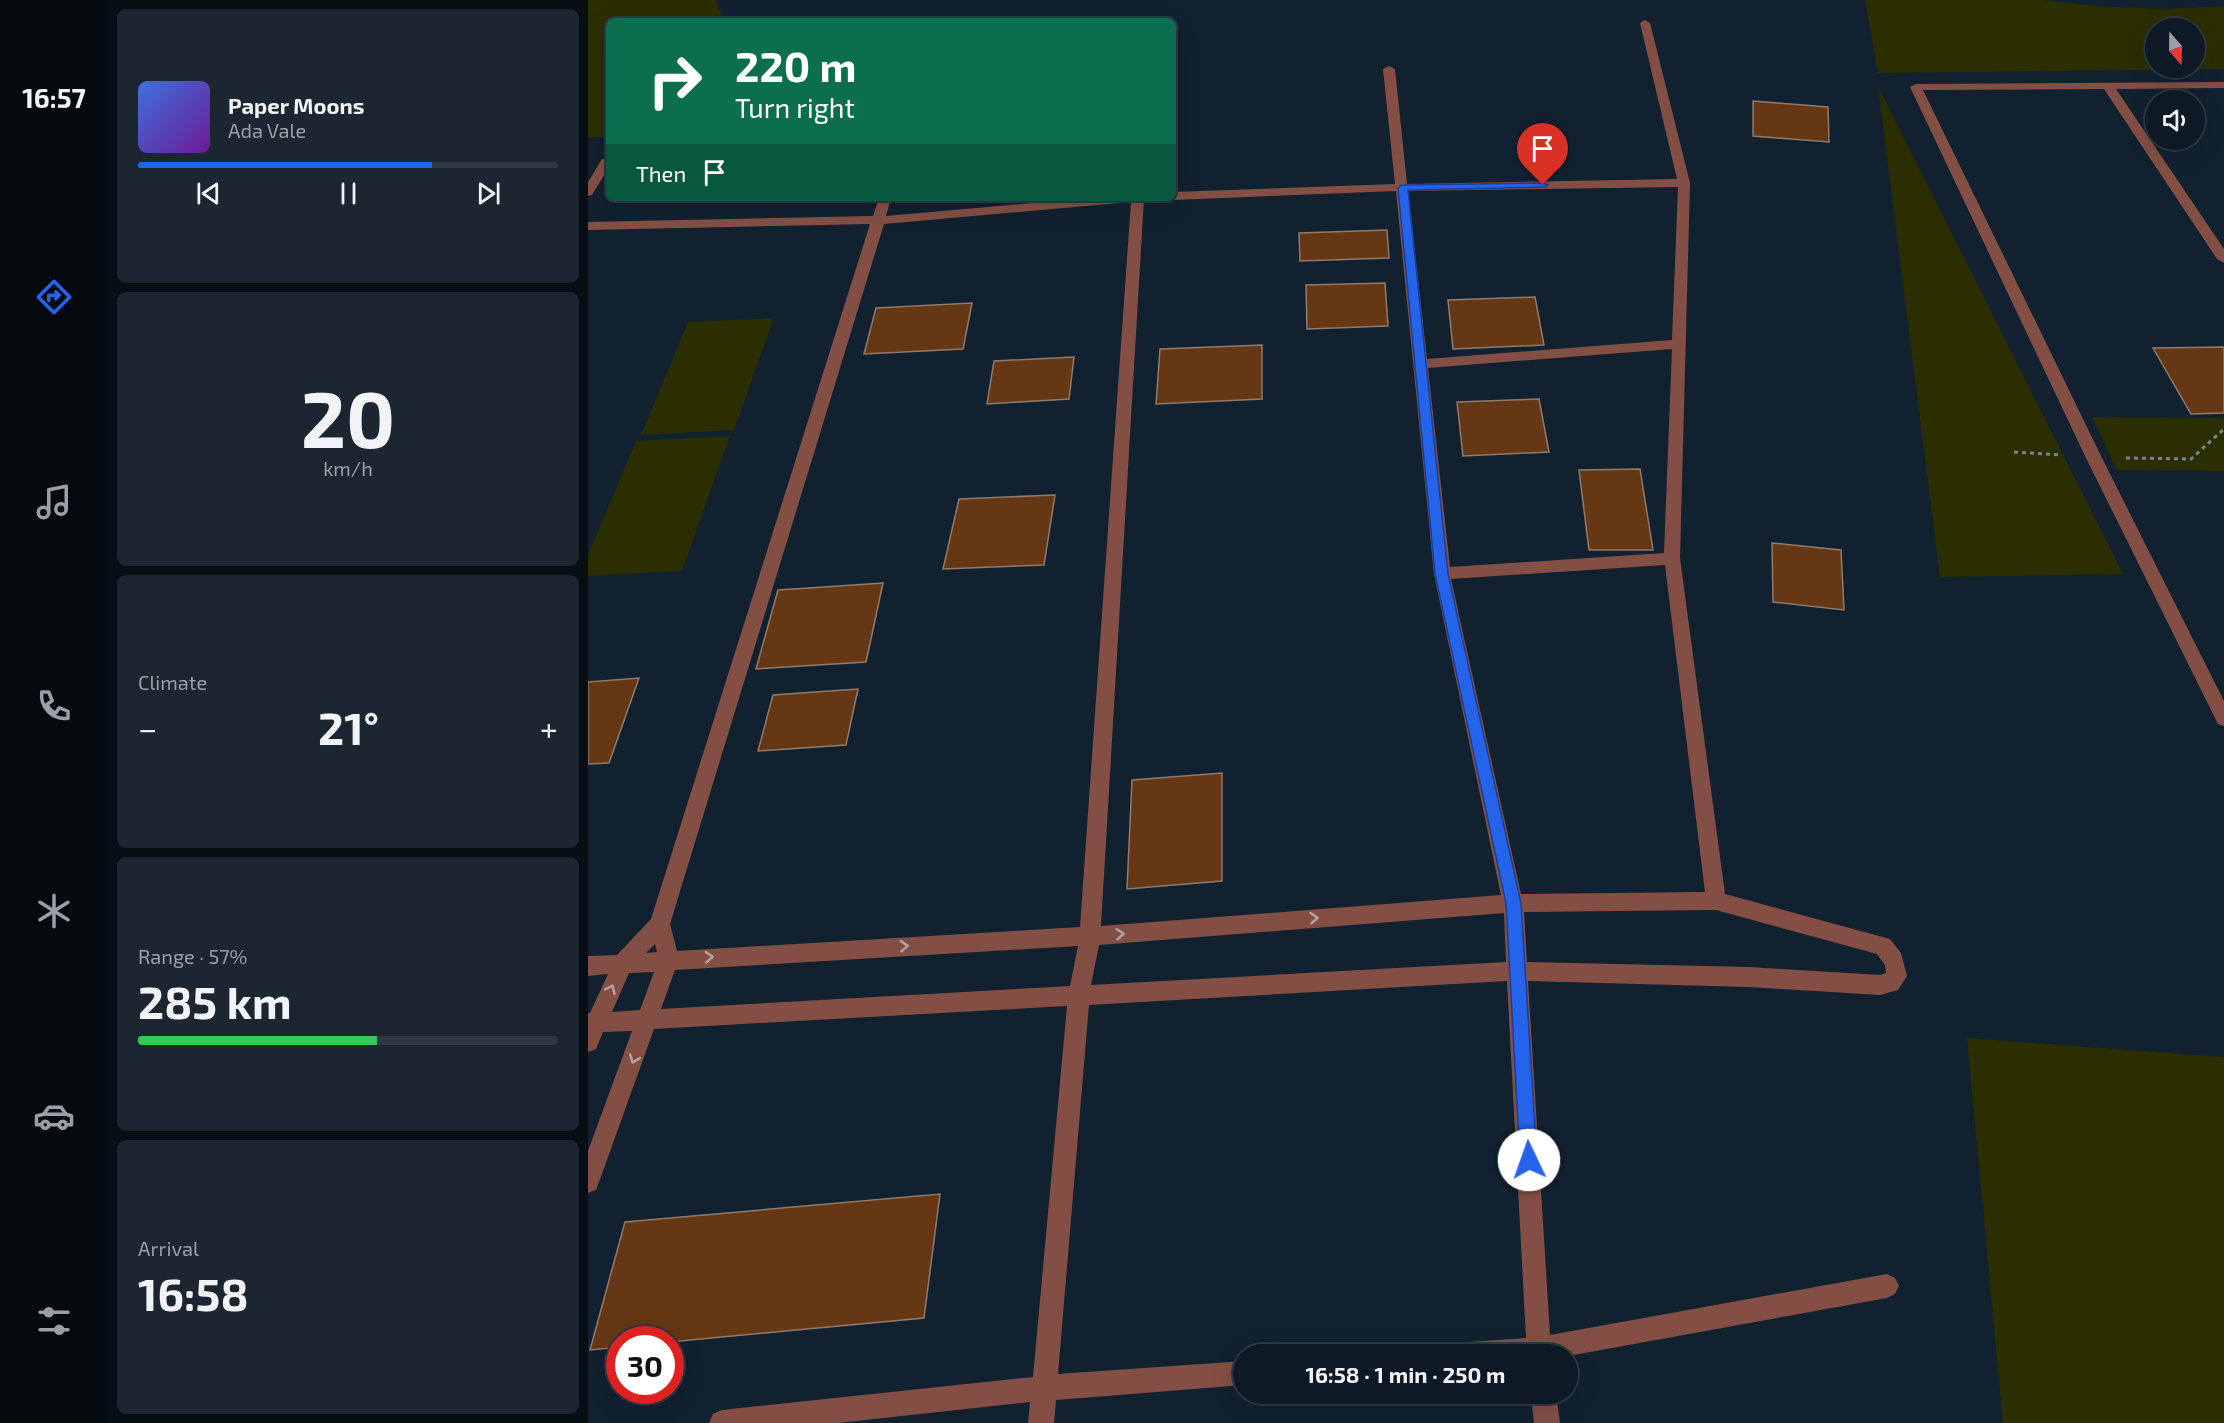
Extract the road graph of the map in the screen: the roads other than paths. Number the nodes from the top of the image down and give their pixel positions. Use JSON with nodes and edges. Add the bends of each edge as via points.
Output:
{"nodes":[{"id":1,"x":1645,"y":23,"type":"dead end"},
{"id":2,"x":1389,"y":69,"type":"dead end"},
{"id":3,"x":2224,"y":85,"type":"edge"},
{"id":4,"x":2109,"y":86,"type":"junction"},
{"id":5,"x":606,"y":162,"type":"dead end"},
{"id":6,"x":1684,"y":183,"type":"junction"},
{"id":7,"x":1402,"y":188,"type":"junction"},
{"id":8,"x":588,"y":192,"type":"edge"},
{"id":9,"x":1176,"y":196,"type":"edge"},
{"id":10,"x":884,"y":201,"type":"edge"},
{"id":11,"x":1098,"y":201,"type":"edge"},
{"id":12,"x":1138,"y":201,"type":"edge"},
{"id":13,"x":880,"y":220,"type":"junction"},
{"id":14,"x":588,"y":226,"type":"edge"},
{"id":15,"x":2224,"y":260,"type":"edge"},
{"id":16,"x":1678,"y":344,"type":"junction"},
{"id":17,"x":1420,"y":364,"type":"junction"},
{"id":18,"x":1672,"y":558,"type":"junction"},
{"id":19,"x":1442,"y":574,"type":"junction"},
{"id":20,"x":2224,"y":718,"type":"edge"},
{"id":21,"x":1716,"y":901,"type":"junction"},
{"id":22,"x":1513,"y":903,"type":"junction"},
{"id":23,"x":660,"y":924,"type":"junction"},
{"id":24,"x":1090,"y":936,"type":"junction"},
{"id":25,"x":669,"y":959,"type":"junction"},
{"id":26,"x":623,"y":963,"type":"junction"},
{"id":27,"x":588,"y":966,"type":"edge"},
{"id":28,"x":1518,"y":971,"type":"junction"},
{"id":29,"x":1079,"y":994,"type":"junction"},
{"id":30,"x":649,"y":1018,"type":"junction"},
{"id":31,"x":591,"y":1030,"type":"edge"},
{"id":32,"x":588,"y":1182,"type":"edge"},
{"id":33,"x":1887,"y":1286,"type":"dead end"},
{"id":34,"x":1539,"y":1344,"type":"edge"},
{"id":35,"x":1578,"y":1345,"type":"edge"},
{"id":36,"x":1233,"y":1373,"type":"edge"},
{"id":37,"x":1044,"y":1388,"type":"junction"},
{"id":38,"x":1545,"y":1404,"type":"edge"},
{"id":39,"x":722,"y":1423,"type":"edge"},
{"id":40,"x":1041,"y":1423,"type":"edge"},
{"id":41,"x":1547,"y":1423,"type":"edge"}],
"edges":[{"from":1,"to":6,"type":"street"},
{"from":2,"to":7,"type":"street"},
{"from":3,"to":4,"type":"street"},
{"from":4,"to":15,"type":"street"},
{"from":4,"to":20,"type":"street","via":[[1916,87]]},
{"from":5,"to":8,"type":"street"},
{"from":6,"to":7,"type":"street"},
{"from":6,"to":16,"type":"street"},
{"from":7,"to":9,"type":"street"},
{"from":7,"to":17,"type":"street"},
{"from":10,"to":13,"type":"street"},
{"from":11,"to":13,"type":"street"},
{"from":12,"to":24,"type":"street"},
{"from":13,"to":14,"type":"street"},
{"from":13,"to":23,"type":"street"},
{"from":16,"to":17,"type":"street"},
{"from":16,"to":18,"type":"street"},
{"from":17,"to":19,"type":"street"},
{"from":18,"to":19,"type":"street"},
{"from":18,"to":21,"type":"street"},
{"from":19,"to":22,"type":"street"},
{"from":21,"to":22,"type":"street"},
{"from":21,"to":28,"type":"street","via":[[1883,946],[1893,957],[1898,976],[1892,983],[1880,985]]},
{"from":24,"to":22,"type":"street","one_way":true},
{"from":22,"to":28,"type":"street"},
{"from":23,"to":25,"type":"street"},
{"from":23,"to":26,"type":"street"},
{"from":25,"to":24,"type":"street","one_way":true},
{"from":24,"to":29,"type":"street"},
{"from":25,"to":26,"type":"street"},
{"from":25,"to":30,"type":"street"},
{"from":26,"to":27,"type":"street"},
{"from":31,"to":26,"type":"street","one_way":true},
{"from":28,"to":29,"type":"street"},
{"from":28,"to":34,"type":"street"},
{"from":29,"to":30,"type":"street"},
{"from":29,"to":37,"type":"street"},
{"from":30,"to":31,"type":"street"},
{"from":30,"to":32,"type":"street","one_way":true},
{"from":33,"to":35,"type":"street"},
{"from":36,"to":37,"type":"street"},
{"from":37,"to":39,"type":"street"},
{"from":37,"to":40,"type":"street"},
{"from":38,"to":41,"type":"street"}]}
